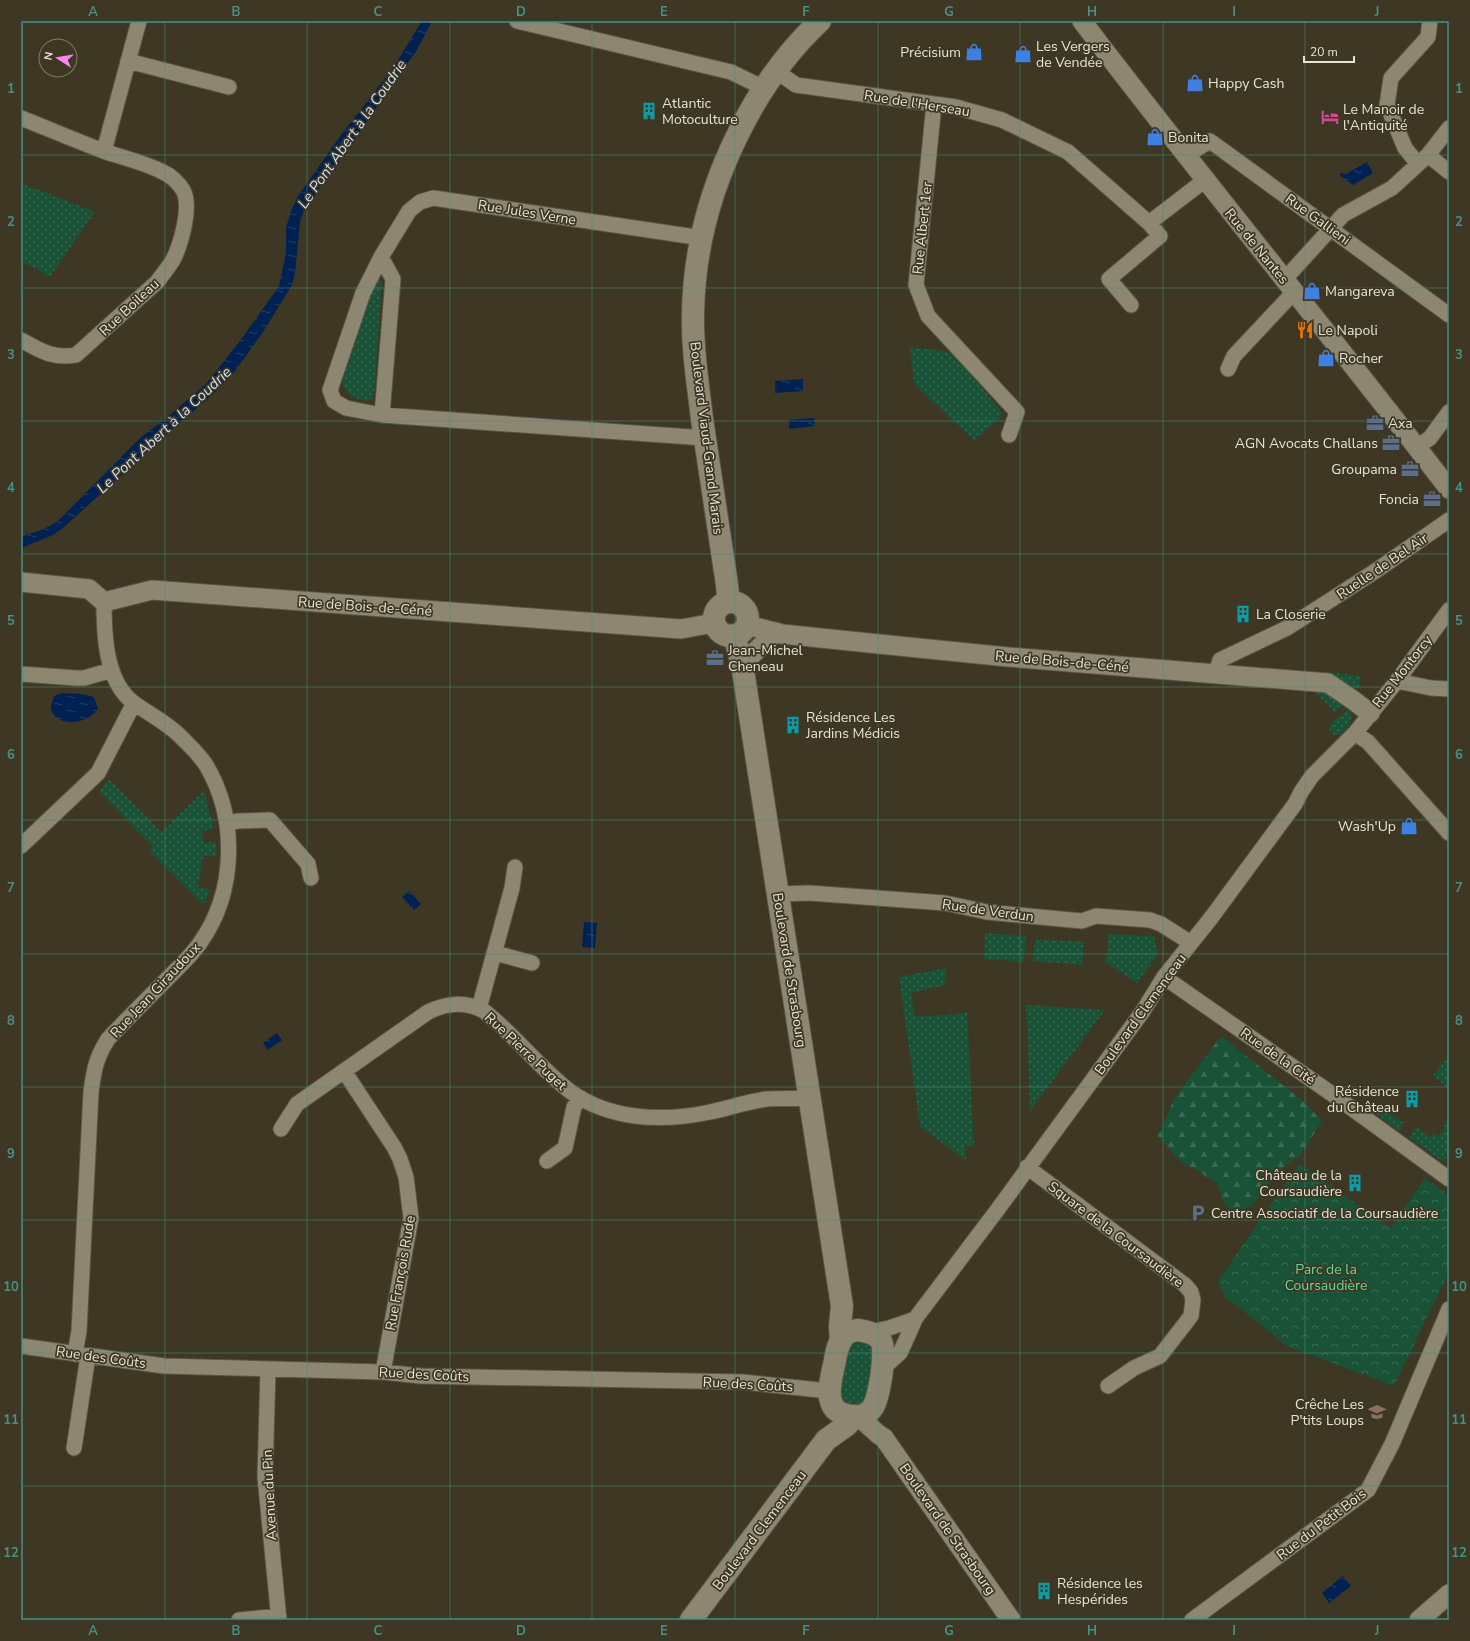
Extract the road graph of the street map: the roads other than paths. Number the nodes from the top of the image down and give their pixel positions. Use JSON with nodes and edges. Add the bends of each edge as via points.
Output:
{"nodes":[{"id":1,"x":139,"y":21,"type":"edge"},
{"id":2,"x":516,"y":21,"type":"edge"},
{"id":3,"x":820,"y":21,"type":"edge"},
{"id":4,"x":1082,"y":21,"type":"edge"},
{"id":5,"x":1430,"y":21,"type":"edge"},
{"id":6,"x":128,"y":61,"type":"junction"},
{"id":7,"x":770,"y":80,"type":"junction"},
{"id":8,"x":229,"y":87,"type":"dead end"},
{"id":9,"x":934,"y":104,"type":"junction"},
{"id":10,"x":21,"y":118,"type":"edge"},
{"id":11,"x":1449,"y":128,"type":"edge"},
{"id":12,"x":104,"y":151,"type":"junction"},
{"id":13,"x":1185,"y":156,"type":"junction"},
{"id":14,"x":1423,"y":160,"type":"junction"},
{"id":15,"x":1449,"y":172,"type":"edge"},
{"id":16,"x":1205,"y":180,"type":"junction"},
{"id":17,"x":1149,"y":223,"type":"junction"},
{"id":18,"x":1331,"y":229,"type":"junction"},
{"id":19,"x":702,"y":238,"type":"junction"},
{"id":20,"x":381,"y":257,"type":"junction"},
{"id":21,"x":1289,"y":286,"type":"junction"},
{"id":22,"x":1131,"y":305,"type":"dead end"},
{"id":23,"x":1449,"y":315,"type":"edge"},
{"id":24,"x":21,"y":340,"type":"edge"},
{"id":25,"x":1228,"y":369,"type":"dead end"},
{"id":26,"x":1449,"y":412,"type":"edge"},
{"id":27,"x":382,"y":415,"type":"junction"},
{"id":28,"x":1009,"y":435,"type":"dead end"},
{"id":29,"x":705,"y":438,"type":"junction"},
{"id":30,"x":1417,"y":447,"type":"junction"},
{"id":31,"x":1449,"y":489,"type":"edge"},
{"id":32,"x":1449,"y":520,"type":"edge"},
{"id":33,"x":21,"y":582,"type":"edge"},
{"id":34,"x":104,"y":602,"type":"junction"},
{"id":35,"x":728,"y":602,"type":"junction"},
{"id":36,"x":1449,"y":610,"type":"edge"},
{"id":37,"x":714,"y":623,"type":"junction"},
{"id":38,"x":740,"y":630,"type":"junction"},
{"id":39,"x":776,"y":632,"type":"junction"},
{"id":40,"x":742,"y":664,"type":"junction"},
{"id":41,"x":112,"y":670,"type":"junction"},
{"id":42,"x":1216,"y":673,"type":"junction"},
{"id":43,"x":21,"y":674,"type":"edge"},
{"id":44,"x":1397,"y":681,"type":"junction"},
{"id":45,"x":1449,"y":690,"type":"edge"},
{"id":46,"x":134,"y":703,"type":"junction"},
{"id":47,"x":1370,"y":713,"type":"junction"},
{"id":48,"x":1355,"y":733,"type":"junction"},
{"id":49,"x":227,"y":824,"type":"junction"},
{"id":50,"x":1449,"y":832,"type":"edge"},
{"id":51,"x":21,"y":846,"type":"edge"},
{"id":52,"x":515,"y":867,"type":"dead end"},
{"id":53,"x":311,"y":878,"type":"dead end"},
{"id":54,"x":778,"y":894,"type":"junction"},
{"id":55,"x":1191,"y":943,"type":"junction"},
{"id":56,"x":495,"y":953,"type":"junction"},
{"id":57,"x":532,"y":963,"type":"dead end"},
{"id":58,"x":1164,"y":977,"type":"junction"},
{"id":59,"x":478,"y":1008,"type":"junction"},
{"id":60,"x":344,"y":1071,"type":"junction"},
{"id":61,"x":581,"y":1098,"type":"junction"},
{"id":62,"x":810,"y":1098,"type":"junction"},
{"id":63,"x":281,"y":1129,"type":"dead end"},
{"id":64,"x":547,"y":1161,"type":"dead end"},
{"id":65,"x":1027,"y":1167,"type":"junction"},
{"id":66,"x":1449,"y":1179,"type":"edge"},
{"id":67,"x":842,"y":1306,"type":"junction"},
{"id":68,"x":1449,"y":1309,"type":"edge"},
{"id":69,"x":914,"y":1319,"type":"junction"},
{"id":70,"x":867,"y":1331,"type":"junction"},
{"id":71,"x":841,"y":1341,"type":"junction"},
{"id":72,"x":21,"y":1346,"type":"edge"},
{"id":73,"x":82,"y":1355,"type":"junction"},
{"id":74,"x":268,"y":1369,"type":"junction"},
{"id":75,"x":882,"y":1369,"type":"junction"},
{"id":76,"x":383,"y":1372,"type":"junction"},
{"id":77,"x":1108,"y":1386,"type":"dead end"},
{"id":78,"x":830,"y":1397,"type":"junction"},
{"id":79,"x":876,"y":1398,"type":"junction"},
{"id":80,"x":856,"y":1416,"type":"junction"},
{"id":81,"x":884,"y":1438,"type":"junction"},
{"id":82,"x":826,"y":1440,"type":"junction"},
{"id":83,"x":74,"y":1448,"type":"dead end"},
{"id":84,"x":1449,"y":1594,"type":"edge"},
{"id":85,"x":279,"y":1618,"type":"edge"},
{"id":86,"x":239,"y":1620,"type":"edge"},
{"id":87,"x":691,"y":1620,"type":"edge"},
{"id":88,"x":1011,"y":1620,"type":"edge"},
{"id":89,"x":1192,"y":1620,"type":"edge"},
{"id":90,"x":1419,"y":1620,"type":"edge"}],
"edges":[{"from":1,"to":6,"type":"street"},
{"from":2,"to":7,"type":"street","name":"Rue de l'Herseau"},
{"from":3,"to":7,"type":"main road","name":"Boulevard Viaud-Grand Marais","via":[[785,59]]},
{"from":4,"to":13,"type":"street","name":"Rue de Nantes"},
{"from":5,"to":14,"type":"street","via":[[1428,37],[1391,78],[1387,106],[1405,148]]},
{"from":6,"to":8,"type":"street"},
{"from":6,"to":12,"type":"street"},
{"from":7,"to":9,"type":"street","name":"Rue de l'Herseau"},
{"from":7,"to":19,"type":"main road","name":"Boulevard Viaud-Grand Marais","via":[[747,115],[729,152],[710,203]]},
{"from":9,"to":17,"type":"street","name":"Rue de l'Herseau","via":[[956,107],[1002,120],[1068,152]]},
{"from":9,"to":28,"type":"street","name":"Rue Albert 1er","via":[[916,285],[928,316],[1017,412]]},
{"from":10,"to":12,"type":"street","name":"Rue Boileau"},
{"from":11,"to":14,"type":"street"},
{"from":12,"to":24,"type":"street","name":"Rue Boileau","via":[[164,172],[184,190],[185,220],[173,259],[157,282],[76,355],[54,356]]},
{"from":13,"to":16,"type":"street","name":"Rue de Nantes"},
{"from":13,"to":18,"type":"street","name":"Rue Gallieni","via":[[1210,141]]},
{"from":14,"to":15,"type":"street"},
{"from":14,"to":18,"type":"street","via":[[1392,188],[1342,215]]},
{"from":16,"to":17,"type":"street"},
{"from":16,"to":21,"type":"street","name":"Rue de Nantes"},
{"from":17,"to":22,"type":"street","name":"Rue de l'Herseau","via":[[1160,236],[1110,279]]},
{"from":18,"to":21,"type":"street"},
{"from":18,"to":23,"type":"street","name":"Rue Gallieni"},
{"from":19,"to":20,"type":"street","name":"Rue Jules Verne","via":[[433,198],[420,202],[409,211]]},
{"from":19,"to":29,"type":"main road","name":"Boulevard Viaud-Grand Marais","via":[[693,314]]},
{"from":20,"to":27,"type":"street","via":[[393,279]]},
{"from":20,"to":27,"type":"street","name":"Rue Jules Verne","via":[[363,293],[330,390],[334,401],[346,408]]},
{"from":21,"to":25,"type":"street","via":[[1234,356]]},
{"from":21,"to":30,"type":"street","name":"Rue de Nantes"},
{"from":26,"to":30,"type":"street","via":[[1430,438]]},
{"from":27,"to":29,"type":"street","name":"Rue Jules Verne"},
{"from":29,"to":35,"type":"main road","name":"Boulevard Viaud-Grand Marais"},
{"from":30,"to":31,"type":"street","name":"Rue de Nantes"},
{"from":32,"to":42,"type":"street","name":"Ruelle de Bel Air","via":[[1287,628],[1220,660]]},
{"from":33,"to":34,"type":"street","via":[[89,589]]},
{"from":34,"to":37,"type":"street","name":"Rue de Bois-de-Céné","via":[[152,590],[681,629]]},
{"from":34,"to":41,"type":"street","name":"Rue Jean Giraudoux","via":[[104,630]]},
{"from":35,"to":37,"type":"main road","via":[[723,603],[715,611]]},
{"from":35,"to":38,"type":"main road","via":[[734,602],[744,608],[748,619]]},
{"from":36,"to":44,"type":"street","name":"Rue Montorcy"},
{"from":37,"to":38,"type":"main road","via":[[719,632],[724,634]]},
{"from":38,"to":39,"type":"street","name":"Rue de Bois-de-Céné"},
{"from":38,"to":40,"type":"main road","name":"Boulevard de Strasbourg"},
{"from":39,"to":40,"type":"street"},
{"from":39,"to":42,"type":"street","name":"Rue de Bois-de-Céné","via":[[1008,656]]},
{"from":40,"to":54,"type":"main road","name":"Boulevard de Strasbourg"},
{"from":41,"to":43,"type":"street","via":[[84,678]]},
{"from":41,"to":46,"type":"street","name":"Rue Jean Giraudoux","via":[[123,691]]},
{"from":42,"to":47,"type":"street","name":"Rue de Bois-de-Céné","via":[[1328,683]]},
{"from":44,"to":45,"type":"street"},
{"from":44,"to":47,"type":"street","name":"Rue Montorcy"},
{"from":46,"to":49,"type":"street","name":"Rue Jean Giraudoux","via":[[173,728],[195,750],[206,765],[217,789]]},
{"from":46,"to":51,"type":"street","via":[[98,773]]},
{"from":47,"to":48,"type":"street","name":"Boulevard Clemenceau"},
{"from":48,"to":50,"type":"street","via":[[1368,742]]},
{"from":48,"to":55,"type":"street","name":"Boulevard Clemenceau","via":[[1312,776],[1295,804]]},
{"from":49,"to":53,"type":"street","via":[[270,820],[308,864]]},
{"from":49,"to":73,"type":"street","name":"Rue Jean Giraudoux","via":[[228,868],[223,894],[213,921],[189,956],[108,1039],[94,1068],[79,1331]]},
{"from":52,"to":56,"type":"street"},
{"from":54,"to":55,"type":"street","name":"Rue de Verdun","via":[[810,893],[945,903],[987,912],[1082,921],[1096,916],[1150,920]]},
{"from":54,"to":62,"type":"main road","name":"Boulevard de Strasbourg"},
{"from":55,"to":58,"type":"street","name":"Boulevard Clemenceau"},
{"from":56,"to":57,"type":"street"},
{"from":56,"to":59,"type":"street"},
{"from":58,"to":65,"type":"street","name":"Boulevard Clemenceau","via":[[1143,1011]]},
{"from":58,"to":66,"type":"street","name":"Rue de la Cité"},
{"from":59,"to":60,"type":"street","name":"Rue Pierre Puget","via":[[458,1004],[438,1007]]},
{"from":59,"to":61,"type":"street","name":"Rue Pierre Puget","via":[[492,1018],[559,1082]]},
{"from":60,"to":63,"type":"street","name":"Rue Pierre Puget","via":[[297,1104]]},
{"from":60,"to":76,"type":"street","name":"Rue François Rude","via":[[394,1146],[406,1177],[411,1206],[409,1234]]},
{"from":61,"to":62,"type":"street","name":"Rue Pierre Puget","via":[[619,1113],[666,1117],[704,1114],[767,1099]]},
{"from":61,"to":64,"type":"street","via":[[574,1107],[565,1148]]},
{"from":62,"to":67,"type":"main road","name":"Boulevard de Strasbourg"},
{"from":65,"to":69,"type":"street","name":"Boulevard Clemenceau"},
{"from":65,"to":77,"type":"street","name":"Square de la Coursaudière","via":[[1191,1292],[1191,1316],[1160,1356],[1134,1368]]},
{"from":67,"to":70,"type":"main road"},
{"from":67,"to":71,"type":"main road","name":"Boulevard de Strasbourg"},
{"from":68,"to":89,"type":"street","name":"Rue du Petit Bois","via":[[1392,1444],[1368,1490]]},
{"from":69,"to":70,"type":"street","via":[[889,1328]]},
{"from":69,"to":75,"type":"street","name":"Boulevard Clemenceau","via":[[900,1353]]},
{"from":70,"to":71,"type":"main road","via":[[851,1331]]},
{"from":70,"to":75,"type":"main road","via":[[881,1341],[884,1348]]},
{"from":71,"to":78,"type":"main road","via":[[836,1356]]},
{"from":72,"to":73,"type":"street","name":"Rue des Coûts"},
{"from":73,"to":74,"type":"street","name":"Rue des Coûts","via":[[175,1367]]},
{"from":73,"to":83,"type":"street","name":"Rue Jean Giraudoux"},
{"from":74,"to":76,"type":"street","name":"Rue des Coûts"},
{"from":74,"to":85,"type":"street","name":"Avenue du Pin","via":[[265,1477]]},
{"from":75,"to":79,"type":"main road"},
{"from":76,"to":78,"type":"street","name":"Rue des Coûts","via":[[421,1376],[743,1382]]},
{"from":78,"to":80,"type":"main road","via":[[840,1412]]},
{"from":78,"to":82,"type":"main road","name":"Boulevard Clemenceau"},
{"from":79,"to":80,"type":"main road","via":[[869,1412]]},
{"from":79,"to":81,"type":"street","name":"Boulevard de Strasbourg"},
{"from":80,"to":81,"type":"street","name":"Boulevard de Strasbourg"},
{"from":80,"to":82,"type":"main road","name":"Boulevard Clemenceau"},
{"from":81,"to":88,"type":"street","name":"Boulevard de Strasbourg"},
{"from":82,"to":87,"type":"main road","name":"Boulevard Clemenceau"},
{"from":84,"to":90,"type":"street"},
{"from":85,"to":86,"type":"street"}]}
